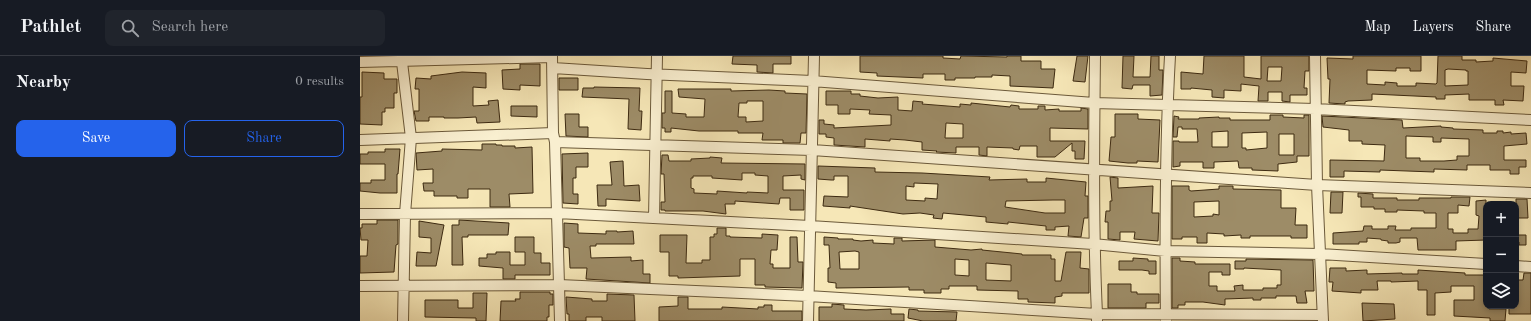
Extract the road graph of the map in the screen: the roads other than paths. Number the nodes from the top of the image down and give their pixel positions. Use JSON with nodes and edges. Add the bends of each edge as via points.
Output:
{"nodes":[{"id":1,"x":657,"y":56,"type":"edge"},
{"id":2,"x":814,"y":56,"type":"edge"},
{"id":3,"x":1095,"y":56,"type":"edge"},
{"id":4,"x":1170,"y":56,"type":"edge"},
{"id":5,"x":1315,"y":56,"type":"edge"},
{"id":6,"x":552,"y":60,"type":"edge"},
{"id":7,"x":360,"y":62,"type":"edge"},
{"id":8,"x":402,"y":62,"type":"junction"},
{"id":9,"x":656,"y":74,"type":"junction"},
{"id":10,"x":812,"y":82,"type":"junction"},
{"id":11,"x":1094,"y":103,"type":"junction"},
{"id":12,"x":1167,"y":105,"type":"junction"},
{"id":13,"x":1315,"y":109,"type":"junction"},
{"id":14,"x":1531,"y":120,"type":"edge"},
{"id":15,"x":411,"y":138,"type":"junction"},
{"id":16,"x":554,"y":138,"type":"junction"},
{"id":17,"x":360,"y":140,"type":"edge"},
{"id":18,"x":656,"y":146,"type":"junction"},
{"id":19,"x":812,"y":150,"type":"junction"},
{"id":20,"x":1093,"y":170,"type":"junction"},
{"id":21,"x":1166,"y":175,"type":"junction"},
{"id":22,"x":1317,"y":185,"type":"junction"},
{"id":23,"x":1531,"y":193,"type":"edge"},
{"id":24,"x":557,"y":213,"type":"junction"},
{"id":25,"x":360,"y":214,"type":"edge"},
{"id":26,"x":404,"y":214,"type":"junction"},
{"id":27,"x":654,"y":218,"type":"junction"},
{"id":28,"x":810,"y":226,"type":"junction"},
{"id":29,"x":1093,"y":244,"type":"junction"},
{"id":30,"x":1165,"y":251,"type":"junction"},
{"id":31,"x":1320,"y":254,"type":"junction"},
{"id":32,"x":1483,"y":264,"type":"edge"},
{"id":33,"x":1519,"y":266,"type":"edge"},
{"id":34,"x":1531,"y":267,"type":"edge"},
{"id":35,"x":559,"y":285,"type":"junction"},
{"id":36,"x":360,"y":286,"type":"edge"},
{"id":37,"x":404,"y":286,"type":"junction"},
{"id":38,"x":808,"y":296,"type":"junction"},
{"id":39,"x":1097,"y":317,"type":"edge"},
{"id":40,"x":1166,"y":318,"type":"edge"},
{"id":41,"x":1323,"y":318,"type":"edge"},
{"id":42,"x":403,"y":321,"type":"edge"},
{"id":43,"x":560,"y":321,"type":"edge"},
{"id":44,"x":808,"y":321,"type":"edge"}],
"edges":[{"from":1,"to":9,"type":"street"},
{"from":2,"to":10,"type":"street"},
{"from":3,"to":11,"type":"street"},
{"from":4,"to":12,"type":"street"},
{"from":5,"to":13,"type":"street"},
{"from":6,"to":8,"type":"street"},
{"from":6,"to":9,"type":"street"},
{"from":6,"to":16,"type":"street"},
{"from":7,"to":8,"type":"street"},
{"from":8,"to":15,"type":"street"},
{"from":9,"to":10,"type":"street"},
{"from":9,"to":18,"type":"street"},
{"from":10,"to":11,"type":"street"},
{"from":10,"to":19,"type":"street"},
{"from":11,"to":12,"type":"street"},
{"from":11,"to":20,"type":"street"},
{"from":12,"to":13,"type":"street"},
{"from":12,"to":21,"type":"street"},
{"from":13,"to":14,"type":"street"},
{"from":13,"to":22,"type":"street"},
{"from":15,"to":16,"type":"street"},
{"from":15,"to":17,"type":"street"},
{"from":15,"to":26,"type":"street"},
{"from":16,"to":18,"type":"street"},
{"from":16,"to":24,"type":"street"},
{"from":18,"to":19,"type":"street"},
{"from":18,"to":27,"type":"street"},
{"from":19,"to":20,"type":"street"},
{"from":19,"to":28,"type":"street"},
{"from":20,"to":21,"type":"street"},
{"from":20,"to":29,"type":"street"},
{"from":21,"to":22,"type":"street"},
{"from":21,"to":30,"type":"street"},
{"from":22,"to":23,"type":"street"},
{"from":22,"to":31,"type":"street"},
{"from":24,"to":26,"type":"street"},
{"from":24,"to":27,"type":"street"},
{"from":24,"to":35,"type":"street"},
{"from":25,"to":26,"type":"street"},
{"from":26,"to":37,"type":"street"},
{"from":27,"to":28,"type":"street"},
{"from":28,"to":29,"type":"street"},
{"from":28,"to":38,"type":"street"},
{"from":29,"to":30,"type":"street"},
{"from":29,"to":39,"type":"street"},
{"from":30,"to":31,"type":"street"},
{"from":30,"to":40,"type":"street"},
{"from":31,"to":32,"type":"street"},
{"from":31,"to":41,"type":"street"},
{"from":33,"to":34,"type":"street"},
{"from":35,"to":37,"type":"street"},
{"from":35,"to":38,"type":"street"},
{"from":35,"to":43,"type":"street"},
{"from":36,"to":37,"type":"street"},
{"from":37,"to":42,"type":"street"},
{"from":38,"to":39,"type":"street"},
{"from":38,"to":44,"type":"street"},
{"from":39,"to":40,"type":"street"},
{"from":40,"to":41,"type":"street"}]}
